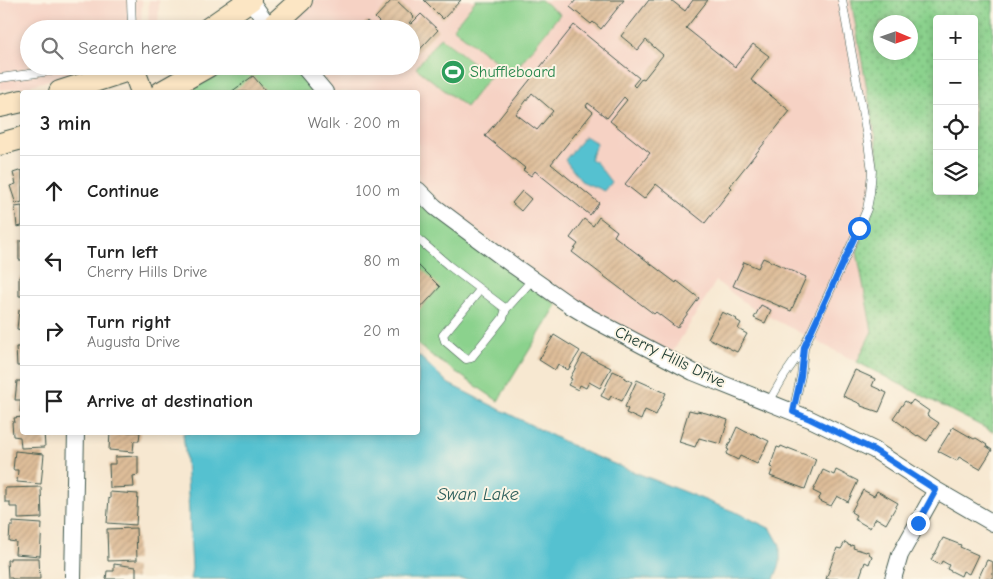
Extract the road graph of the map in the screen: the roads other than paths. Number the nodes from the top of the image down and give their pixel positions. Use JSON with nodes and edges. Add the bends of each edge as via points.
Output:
{"nodes":[{"id":1,"x":132,"y":0,"type":"edge"},
{"id":2,"x":250,"y":0,"type":"edge"},
{"id":3,"x":301,"y":0,"type":"edge"},
{"id":4,"x":842,"y":0,"type":"edge"},
{"id":5,"x":132,"y":20,"type":"edge"},
{"id":6,"x":221,"y":20,"type":"edge"},
{"id":7,"x":264,"y":20,"type":"edge"},
{"id":8,"x":279,"y":20,"type":"edge"},
{"id":9,"x":22,"y":75,"type":"edge"},
{"id":10,"x":111,"y":75,"type":"edge"},
{"id":11,"x":137,"y":75,"type":"edge"},
{"id":12,"x":192,"y":75,"type":"edge"},
{"id":13,"x":311,"y":75,"type":"edge"},
{"id":14,"x":0,"y":78,"type":"edge"},
{"id":15,"x":66,"y":90,"type":"edge"},
{"id":16,"x":141,"y":90,"type":"edge"},
{"id":17,"x":166,"y":90,"type":"edge"},
{"id":18,"x":323,"y":90,"type":"edge"},
{"id":19,"x":20,"y":101,"type":"edge"},
{"id":20,"x":0,"y":106,"type":"edge"},
{"id":21,"x":20,"y":139,"type":"edge"},
{"id":22,"x":0,"y":144,"type":"edge"},
{"id":23,"x":420,"y":192,"type":"edge"},
{"id":24,"x":420,"y":241,"type":"edge"},
{"id":25,"x":532,"y":280,"type":"junction"},
{"id":26,"x":480,"y":290,"type":"junction"},
{"id":27,"x":506,"y":309,"type":"junction"},
{"id":28,"x":804,"y":347,"type":"junction"},
{"id":29,"x":769,"y":402,"type":"junction"},
{"id":30,"x":793,"y":412,"type":"junction"},
{"id":31,"x":76,"y":435,"type":"edge"},
{"id":32,"x":936,"y":490,"type":"junction"},
{"id":33,"x":993,"y":523,"type":"edge"},
{"id":34,"x":73,"y":579,"type":"edge"},
{"id":35,"x":893,"y":579,"type":"edge"}],
"edges":[{"from":1,"to":5,"type":"lane"},
{"from":2,"to":6,"type":"street"},
{"from":2,"to":7,"type":"street"},
{"from":3,"to":8,"type":"street"},
{"from":4,"to":28,"type":"lane","via":[[872,171],[870,193],[859,228]]},
{"from":9,"to":14,"type":"lane"},
{"from":10,"to":15,"type":"street"},
{"from":11,"to":16,"type":"street"},
{"from":12,"to":17,"type":"street"},
{"from":13,"to":18,"type":"street"},
{"from":19,"to":20,"type":"street"},
{"from":21,"to":22,"type":"street"},
{"from":23,"to":25,"type":"street","name":"Cherry Hills Drive","via":[[434,207]]},
{"from":24,"to":26,"type":"lane"},
{"from":25,"to":27,"type":"lane"},
{"from":25,"to":29,"type":"street","name":"Cherry Hills Drive","via":[[591,318],[693,372]]},
{"from":26,"to":27,"type":"lane"},
{"from":26,"to":27,"type":"lane","via":[[444,336],[445,341],[466,359],[471,358],[503,318]]},
{"from":28,"to":29,"type":"lane"},
{"from":28,"to":30,"type":"lane"},
{"from":29,"to":30,"type":"street","name":"Cherry Hills Drive"},
{"from":30,"to":32,"type":"street","name":"Cherry Hills Drive","via":[[874,450]]},
{"from":31,"to":34,"type":"street"},
{"from":32,"to":33,"type":"street","name":"Cherry Hills Drive"},
{"from":32,"to":35,"type":"street","via":[[900,555]]}]}
